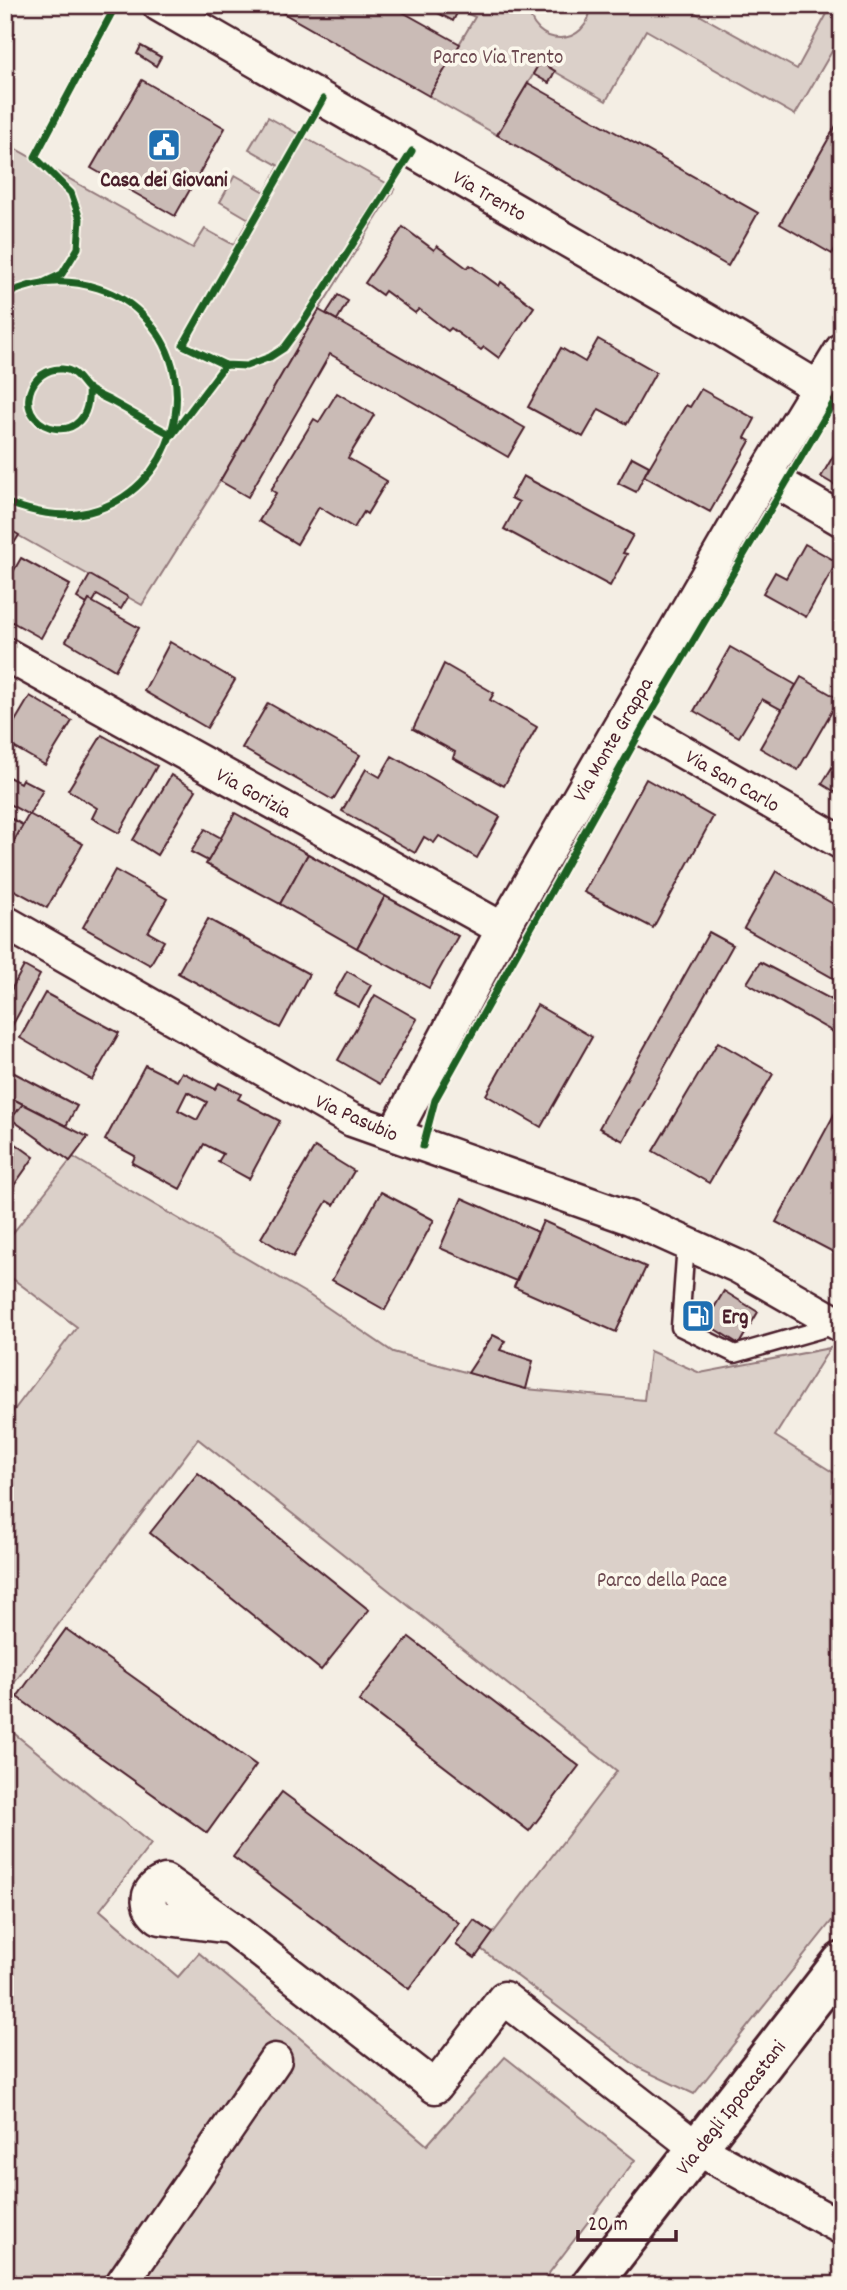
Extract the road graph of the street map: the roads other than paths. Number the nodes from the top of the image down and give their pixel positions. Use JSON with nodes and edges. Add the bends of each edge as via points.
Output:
{"nodes":[{"id":1,"x":159,"y":5,"type":"edge"},
{"id":2,"x":842,"y":349,"type":"edge"},
{"id":3,"x":819,"y":388,"type":"junction"},
{"id":4,"x":765,"y":475,"type":"junction"},
{"id":5,"x":842,"y":520,"type":"edge"},
{"id":6,"x":5,"y":654,"type":"edge"},
{"id":7,"x":624,"y":718,"type":"junction"},
{"id":8,"x":842,"y":843,"type":"edge"},
{"id":9,"x":5,"y":922,"type":"edge"},
{"id":10,"x":503,"y":929,"type":"junction"},
{"id":11,"x":394,"y":1134,"type":"junction"},
{"id":12,"x":686,"y":1243,"type":"junction"},
{"id":13,"x":840,"y":1325,"type":"edge"},
{"id":14,"x":230,"y":1927,"type":"dead end"},
{"id":15,"x":842,"y":1962,"type":"edge"},
{"id":16,"x":275,"y":2060,"type":"dead end"},
{"id":17,"x":698,"y":2149,"type":"junction"},
{"id":18,"x":842,"y":2228,"type":"edge"},
{"id":19,"x":121,"y":2285,"type":"edge"},
{"id":20,"x":591,"y":2285,"type":"edge"}],
"edges":[{"from":1,"to":3,"type":"street","name":"Via Trento"},
{"from":2,"to":3,"type":"street","name":"Via Monte Grappa"},
{"from":3,"to":4,"type":"street","name":"Via Monte Grappa"},
{"from":4,"to":5,"type":"street"},
{"from":4,"to":7,"type":"street","name":"Via Monte Grappa"},
{"from":6,"to":10,"type":"street","name":"Via Gorizia"},
{"from":7,"to":8,"type":"street","name":"Via San Carlo"},
{"from":7,"to":10,"type":"street","name":"Via Monte Grappa"},
{"from":9,"to":11,"type":"street","name":"Via Pasubio","via":[[352,1120]]},
{"from":10,"to":11,"type":"street","name":"Via Monte Grappa"},
{"from":11,"to":12,"type":"street","name":"Via Pasubio","via":[[630,1217]]},
{"from":12,"to":13,"type":"street","name":"Via Pasubio","via":[[739,1267]]},
{"from":12,"to":13,"type":"lane","via":[[680,1327],[734,1354]]},
{"from":14,"to":17,"type":"street","via":[[435,2087],[504,1998]]},
{"from":15,"to":17,"type":"street","name":"Via degli Ippocastani"},
{"from":16,"to":19,"type":"street"},
{"from":17,"to":18,"type":"street"},
{"from":17,"to":20,"type":"street","name":"Via degli Ippocastani"}]}
